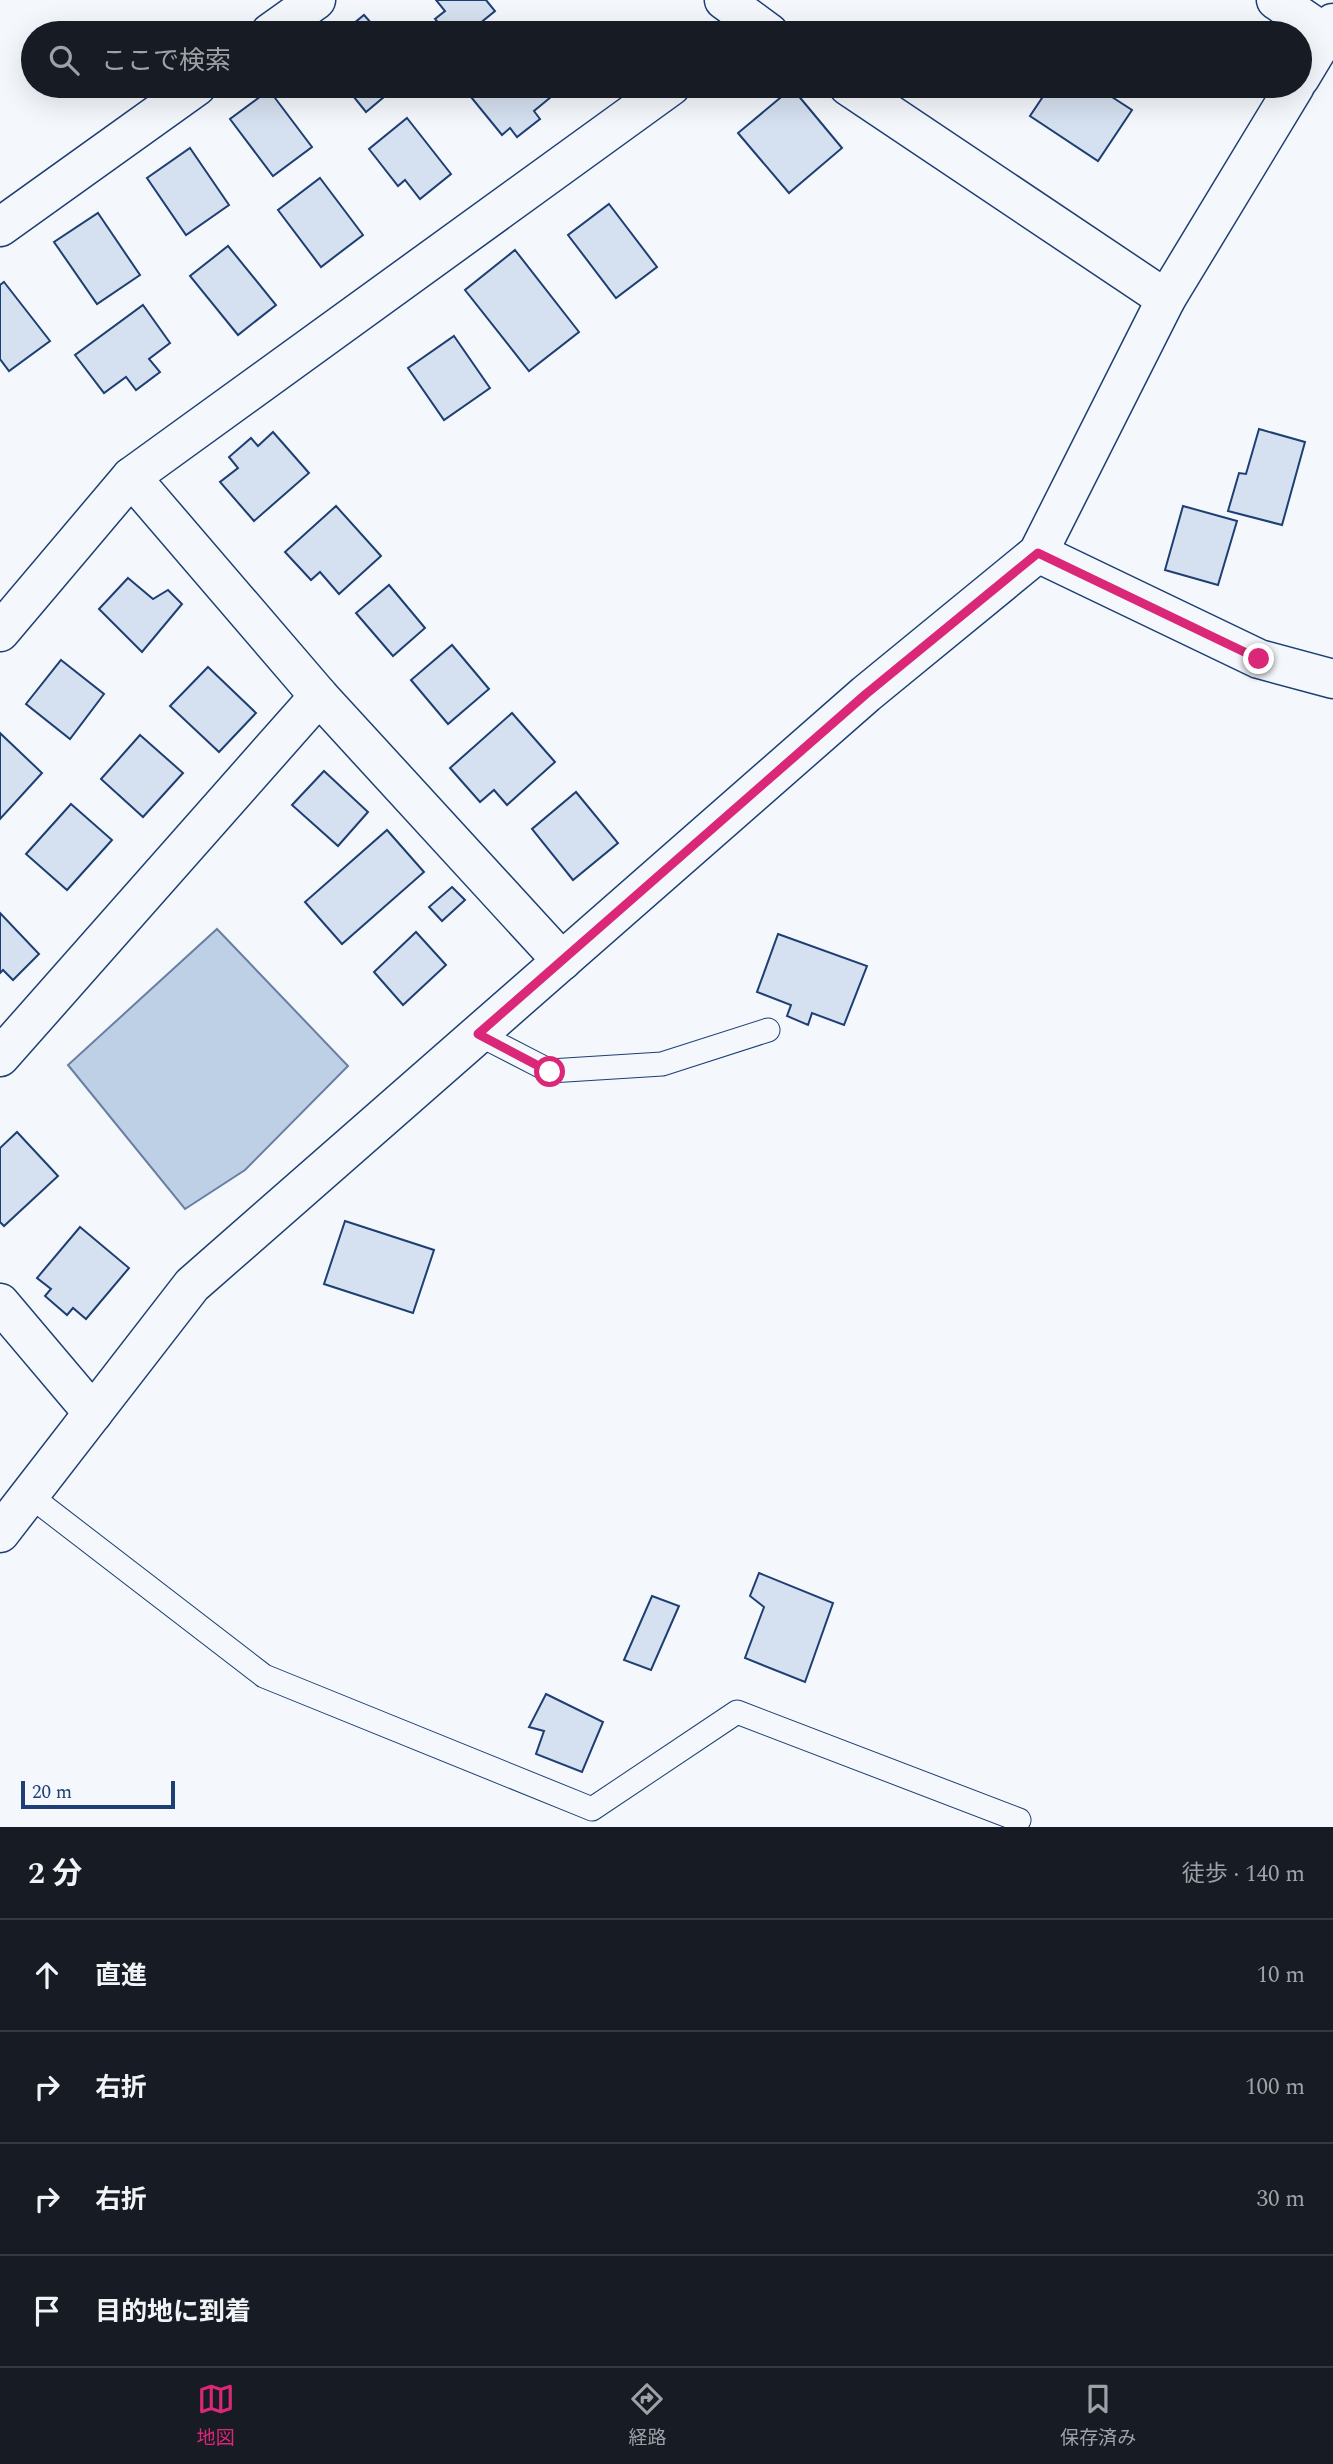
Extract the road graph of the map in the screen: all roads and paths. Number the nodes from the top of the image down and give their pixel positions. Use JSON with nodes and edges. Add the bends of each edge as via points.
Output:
{"nodes":[{"id":1,"x":316,"y":0,"type":"edge"},
{"id":2,"x":724,"y":0,"type":"edge"},
{"id":3,"x":1276,"y":0,"type":"edge"},
{"id":4,"x":287,"y":21,"type":"edge"},
{"id":5,"x":746,"y":21,"type":"edge"},
{"id":6,"x":1330,"y":29,"type":"edge"},
{"id":7,"x":1312,"y":58,"type":"edge"},
{"id":8,"x":180,"y":98,"type":"edge"},
{"id":9,"x":654,"y":98,"type":"edge"},
{"id":10,"x":866,"y":98,"type":"edge"},
{"id":11,"x":1288,"y":98,"type":"edge"},
{"id":12,"x":0,"y":226,"type":"edge"},
{"id":13,"x":1166,"y":299,"type":"junction"},
{"id":14,"x":131,"y":477,"type":"junction"},
{"id":15,"x":1038,"y":553,"type":"junction"},
{"id":16,"x":0,"y":632,"type":"edge"},
{"id":17,"x":1333,"y":679,"type":"edge"},
{"id":18,"x":319,"y":696,"type":"junction"},
{"id":19,"x":562,"y":961,"type":"junction"},
{"id":20,"x":768,"y":1030,"type":"dead end"},
{"id":21,"x":478,"y":1034,"type":"junction"},
{"id":22,"x":0,"y":1057,"type":"edge"},
{"id":23,"x":0,"y":1303,"type":"edge"},
{"id":24,"x":93,"y":1413,"type":"junction"},
{"id":25,"x":29,"y":1495,"type":"junction"},
{"id":26,"x":0,"y":1533,"type":"edge"},
{"id":27,"x":1019,"y":1819,"type":"dead end"}],
"edges":[{"from":1,"to":4,"type":"street"},
{"from":2,"to":5,"type":"street"},
{"from":3,"to":6,"type":"street"},
{"from":6,"to":7,"type":"street"},
{"from":8,"to":12,"type":"street"},
{"from":9,"to":14,"type":"street"},
{"from":10,"to":13,"type":"street"},
{"from":11,"to":13,"type":"street"},
{"from":13,"to":15,"type":"street"},
{"from":14,"to":16,"type":"street"},
{"from":14,"to":18,"type":"street"},
{"from":15,"to":17,"type":"street","via":[[1259,659]]},
{"from":15,"to":19,"type":"street","via":[[866,694]]},
{"from":18,"to":19,"type":"street"},
{"from":18,"to":22,"type":"street"},
{"from":19,"to":21,"type":"street"},
{"from":20,"to":21,"type":"lane","via":[[662,1064],[550,1072]]},
{"from":21,"to":24,"type":"street","via":[[192,1285]]},
{"from":23,"to":24,"type":"street"},
{"from":24,"to":25,"type":"street"},
{"from":25,"to":26,"type":"street"},
{"from":25,"to":27,"type":"lane","via":[[264,1676],[592,1809],[737,1712]]}]}
